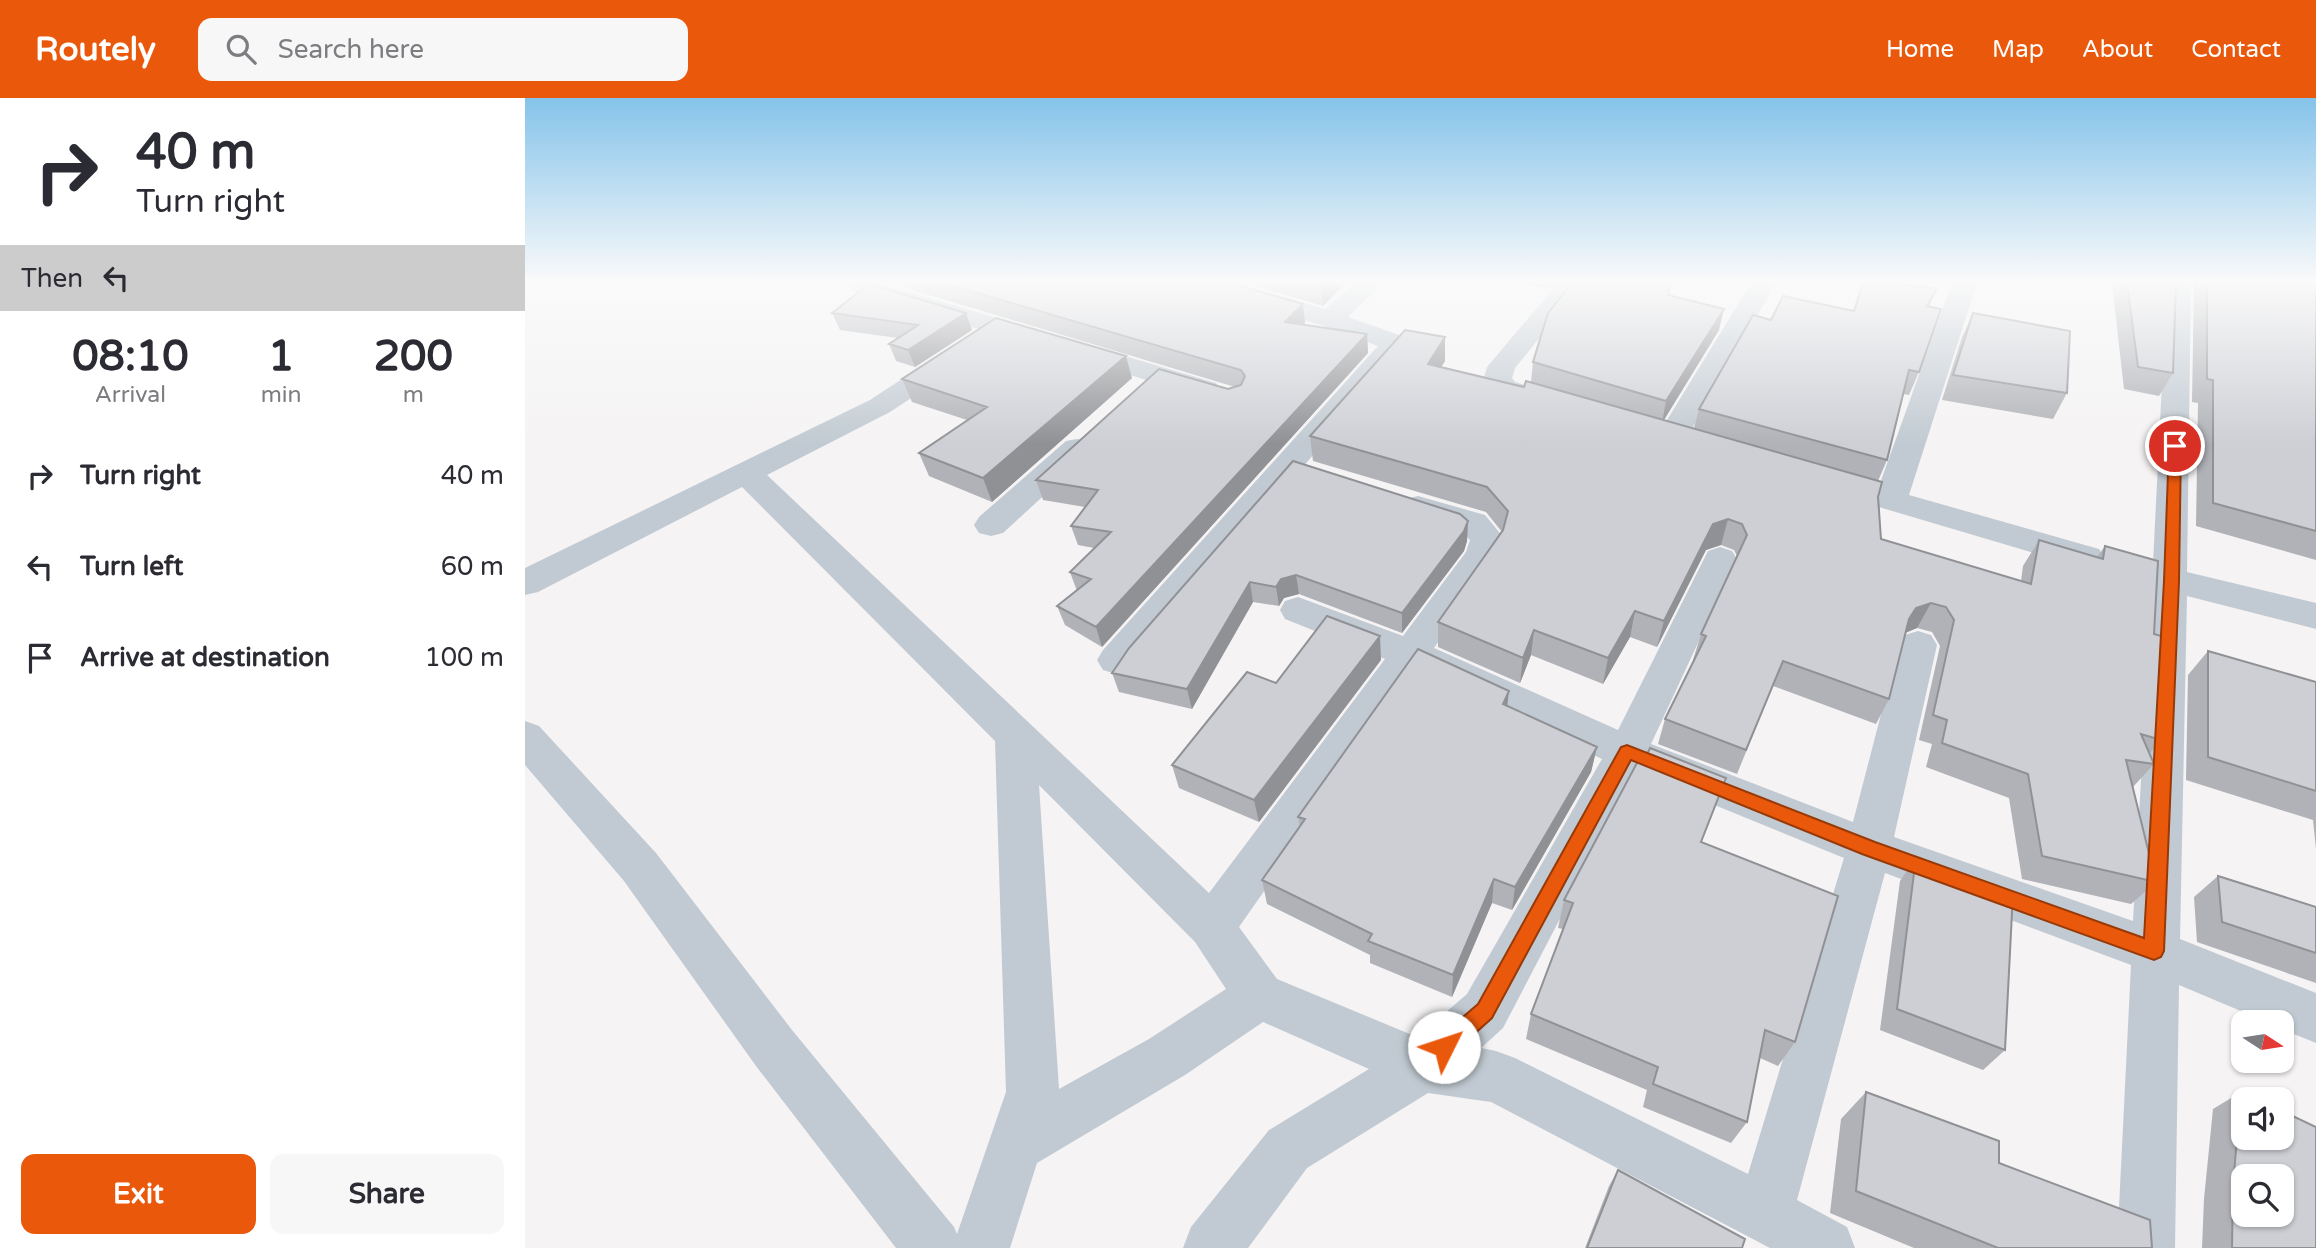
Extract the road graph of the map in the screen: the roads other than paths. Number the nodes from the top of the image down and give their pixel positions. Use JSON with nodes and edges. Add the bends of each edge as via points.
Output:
{"nodes":[{"id":1,"x":986,"y":337,"type":"edge"},
{"id":2,"x":1030,"y":337,"type":"edge"},
{"id":3,"x":1378,"y":337,"type":"edge"},
{"id":4,"x":1527,"y":337,"type":"edge"},
{"id":5,"x":1726,"y":337,"type":"edge"},
{"id":6,"x":1947,"y":337,"type":"edge"},
{"id":7,"x":2178,"y":337,"type":"edge"},
{"id":8,"x":1159,"y":373,"type":"junction"},
{"id":9,"x":1232,"y":397,"type":"edge"},
{"id":10,"x":1129,"y":400,"type":"edge"},
{"id":11,"x":1566,"y":407,"type":"edge"},
{"id":12,"x":1100,"y":427,"type":"edge"},
{"id":13,"x":1736,"y":456,"type":"edge"},
{"id":14,"x":1285,"y":465,"type":"junction"},
{"id":15,"x":746,"y":473,"type":"junction"},
{"id":16,"x":1800,"y":474,"type":"edge"},
{"id":17,"x":1322,"y":477,"type":"edge"},
{"id":18,"x":1385,"y":496,"type":"edge"},
{"id":19,"x":1891,"y":499,"type":"junction"},
{"id":20,"x":991,"y":525,"type":"dead end"},
{"id":21,"x":1720,"y":559,"type":"dead end"},
{"id":22,"x":2171,"y":581,"type":"junction"},
{"id":23,"x":525,"y":583,"type":"edge"},
{"id":24,"x":1298,"y":610,"type":"dead end"},
{"id":25,"x":2316,"y":616,"type":"edge"},
{"id":26,"x":1917,"y":645,"type":"dead end"},
{"id":27,"x":1412,"y":654,"type":"junction"},
{"id":28,"x":1116,"y":660,"type":"dead end"},
{"id":29,"x":1015,"y":735,"type":"junction"},
{"id":30,"x":525,"y":737,"type":"edge"},
{"id":31,"x":1627,"y":752,"type":"junction"},
{"id":32,"x":1869,"y":848,"type":"junction"},
{"id":33,"x":1212,"y":927,"type":"junction"},
{"id":34,"x":2154,"y":951,"type":"junction"},
{"id":35,"x":1259,"y":996,"type":"junction"},
{"id":36,"x":2316,"y":1018,"type":"edge"},
{"id":37,"x":1423,"y":1066,"type":"junction"},
{"id":38,"x":1016,"y":1145,"type":"junction"},
{"id":39,"x":1765,"y":1213,"type":"junction"},
{"id":40,"x":933,"y":1248,"type":"edge"},
{"id":41,"x":981,"y":1248,"type":"edge"},
{"id":42,"x":1212,"y":1248,"type":"edge"},
{"id":43,"x":1826,"y":1248,"type":"edge"},
{"id":44,"x":2146,"y":1248,"type":"edge"}],
"edges":[{"from":1,"to":15,"type":"street","via":[[880,406]]},
{"from":2,"to":8,"type":"street"},
{"from":3,"to":14,"type":"street","via":[[1395,343]]},
{"from":4,"to":11,"type":"street","via":[[1501,367],[1498,378],[1505,388]]},
{"from":5,"to":13,"type":"street","via":[[1658,434]]},
{"from":6,"to":19,"type":"street"},
{"from":7,"to":22,"type":"street"},
{"from":8,"to":9,"type":"street"},
{"from":8,"to":10,"type":"street"},
{"from":12,"to":20,"type":"street"},
{"from":14,"to":17,"type":"street"},
{"from":14,"to":28,"type":"street"},
{"from":15,"to":23,"type":"street"},
{"from":15,"to":29,"type":"street"},
{"from":16,"to":19,"type":"street"},
{"from":18,"to":27,"type":"street","via":[[1473,523],[1487,538],[1482,554]]},
{"from":19,"to":22,"type":"street"},
{"from":21,"to":31,"type":"street"},
{"from":22,"to":25,"type":"street"},
{"from":22,"to":34,"type":"street"},
{"from":24,"to":27,"type":"street"},
{"from":26,"to":32,"type":"street"},
{"from":27,"to":31,"type":"street"},
{"from":27,"to":33,"type":"street"},
{"from":29,"to":33,"type":"street"},
{"from":29,"to":38,"type":"street","via":[[1033,1092]]},
{"from":30,"to":40,"type":"street","via":[[640,867],[774,1048]]},
{"from":31,"to":32,"type":"street"},
{"from":31,"to":37,"type":"street","via":[[1485,1011]]},
{"from":32,"to":34,"type":"street"},
{"from":32,"to":39,"type":"street"},
{"from":33,"to":35,"type":"street"},
{"from":34,"to":36,"type":"street"},
{"from":34,"to":44,"type":"street"},
{"from":35,"to":37,"type":"street"},
{"from":35,"to":38,"type":"street","via":[[1167,1057]]},
{"from":37,"to":39,"type":"street","via":[[1496,1077]]},
{"from":37,"to":42,"type":"street","via":[[1288,1149]]},
{"from":38,"to":41,"type":"street"},
{"from":39,"to":43,"type":"street"}]}
